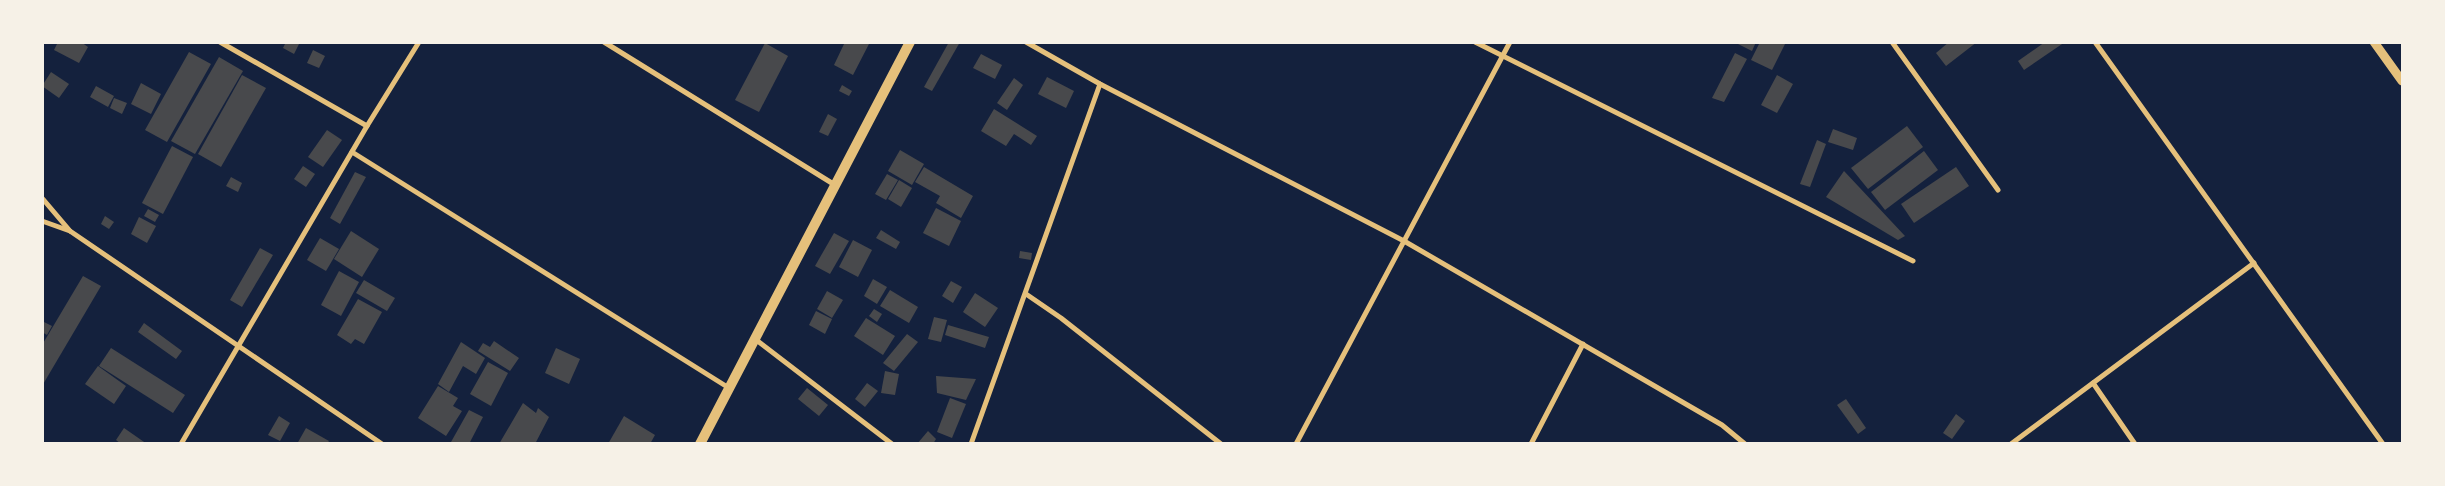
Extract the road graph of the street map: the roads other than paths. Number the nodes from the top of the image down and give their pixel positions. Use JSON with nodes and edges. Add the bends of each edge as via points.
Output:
{"nodes":[{"id":1,"x":220,"y":42,"type":"edge"},
{"id":2,"x":419,"y":42,"type":"edge"},
{"id":3,"x":604,"y":42,"type":"edge"},
{"id":4,"x":910,"y":42,"type":"edge"},
{"id":5,"x":1026,"y":42,"type":"edge"},
{"id":6,"x":1475,"y":42,"type":"edge"},
{"id":7,"x":1510,"y":42,"type":"edge"},
{"id":8,"x":1892,"y":42,"type":"edge"},
{"id":9,"x":2095,"y":42,"type":"edge"},
{"id":10,"x":2374,"y":42,"type":"edge"},
{"id":11,"x":1502,"y":57,"type":"junction"},
{"id":12,"x":2402,"y":81,"type":"edge"},
{"id":13,"x":1100,"y":84,"type":"junction"},
{"id":14,"x":367,"y":126,"type":"junction"},
{"id":15,"x":352,"y":152,"type":"junction"},
{"id":16,"x":836,"y":186,"type":"junction"},
{"id":17,"x":1998,"y":190,"type":"dead end"},
{"id":18,"x":42,"y":198,"type":"edge"},
{"id":19,"x":42,"y":221,"type":"edge"},
{"id":20,"x":70,"y":231,"type":"junction"},
{"id":21,"x":1404,"y":241,"type":"junction"},
{"id":22,"x":1914,"y":261,"type":"dead end"},
{"id":23,"x":2254,"y":263,"type":"junction"},
{"id":24,"x":1026,"y":294,"type":"junction"},
{"id":25,"x":755,"y":339,"type":"junction"},
{"id":26,"x":1583,"y":344,"type":"junction"},
{"id":27,"x":239,"y":346,"type":"junction"},
{"id":28,"x":2093,"y":383,"type":"junction"},
{"id":29,"x":729,"y":388,"type":"junction"},
{"id":30,"x":181,"y":444,"type":"edge"},
{"id":31,"x":382,"y":444,"type":"edge"},
{"id":32,"x":700,"y":444,"type":"edge"},
{"id":33,"x":892,"y":444,"type":"edge"},
{"id":34,"x":971,"y":444,"type":"edge"},
{"id":35,"x":1221,"y":444,"type":"edge"},
{"id":36,"x":1296,"y":444,"type":"edge"},
{"id":37,"x":1531,"y":444,"type":"edge"},
{"id":38,"x":1744,"y":444,"type":"edge"},
{"id":39,"x":2012,"y":444,"type":"edge"},
{"id":40,"x":2135,"y":444,"type":"edge"},
{"id":41,"x":2383,"y":444,"type":"edge"}],
"edges":[{"from":1,"to":14,"type":"street"},
{"from":2,"to":14,"type":"street"},
{"from":3,"to":16,"type":"street"},
{"from":4,"to":16,"type":"main road"},
{"from":5,"to":13,"type":"street"},
{"from":6,"to":11,"type":"street"},
{"from":7,"to":11,"type":"street"},
{"from":8,"to":17,"type":"street"},
{"from":9,"to":23,"type":"street"},
{"from":10,"to":12,"type":"street"},
{"from":11,"to":21,"type":"street"},
{"from":11,"to":22,"type":"street"},
{"from":13,"to":21,"type":"street"},
{"from":13,"to":24,"type":"street"},
{"from":14,"to":15,"type":"street"},
{"from":15,"to":27,"type":"street"},
{"from":15,"to":29,"type":"street"},
{"from":16,"to":25,"type":"main road"},
{"from":18,"to":20,"type":"street"},
{"from":19,"to":20,"type":"street"},
{"from":20,"to":27,"type":"street"},
{"from":21,"to":26,"type":"street"},
{"from":21,"to":36,"type":"street"},
{"from":23,"to":28,"type":"street"},
{"from":23,"to":41,"type":"street"},
{"from":24,"to":34,"type":"street"},
{"from":24,"to":35,"type":"street"},
{"from":25,"to":29,"type":"main road"},
{"from":25,"to":33,"type":"street"},
{"from":26,"to":37,"type":"street"},
{"from":26,"to":38,"type":"street","via":[[1722,425]]},
{"from":27,"to":30,"type":"street"},
{"from":27,"to":31,"type":"street"},
{"from":28,"to":39,"type":"street"},
{"from":28,"to":40,"type":"street"},
{"from":29,"to":32,"type":"main road"}]}
